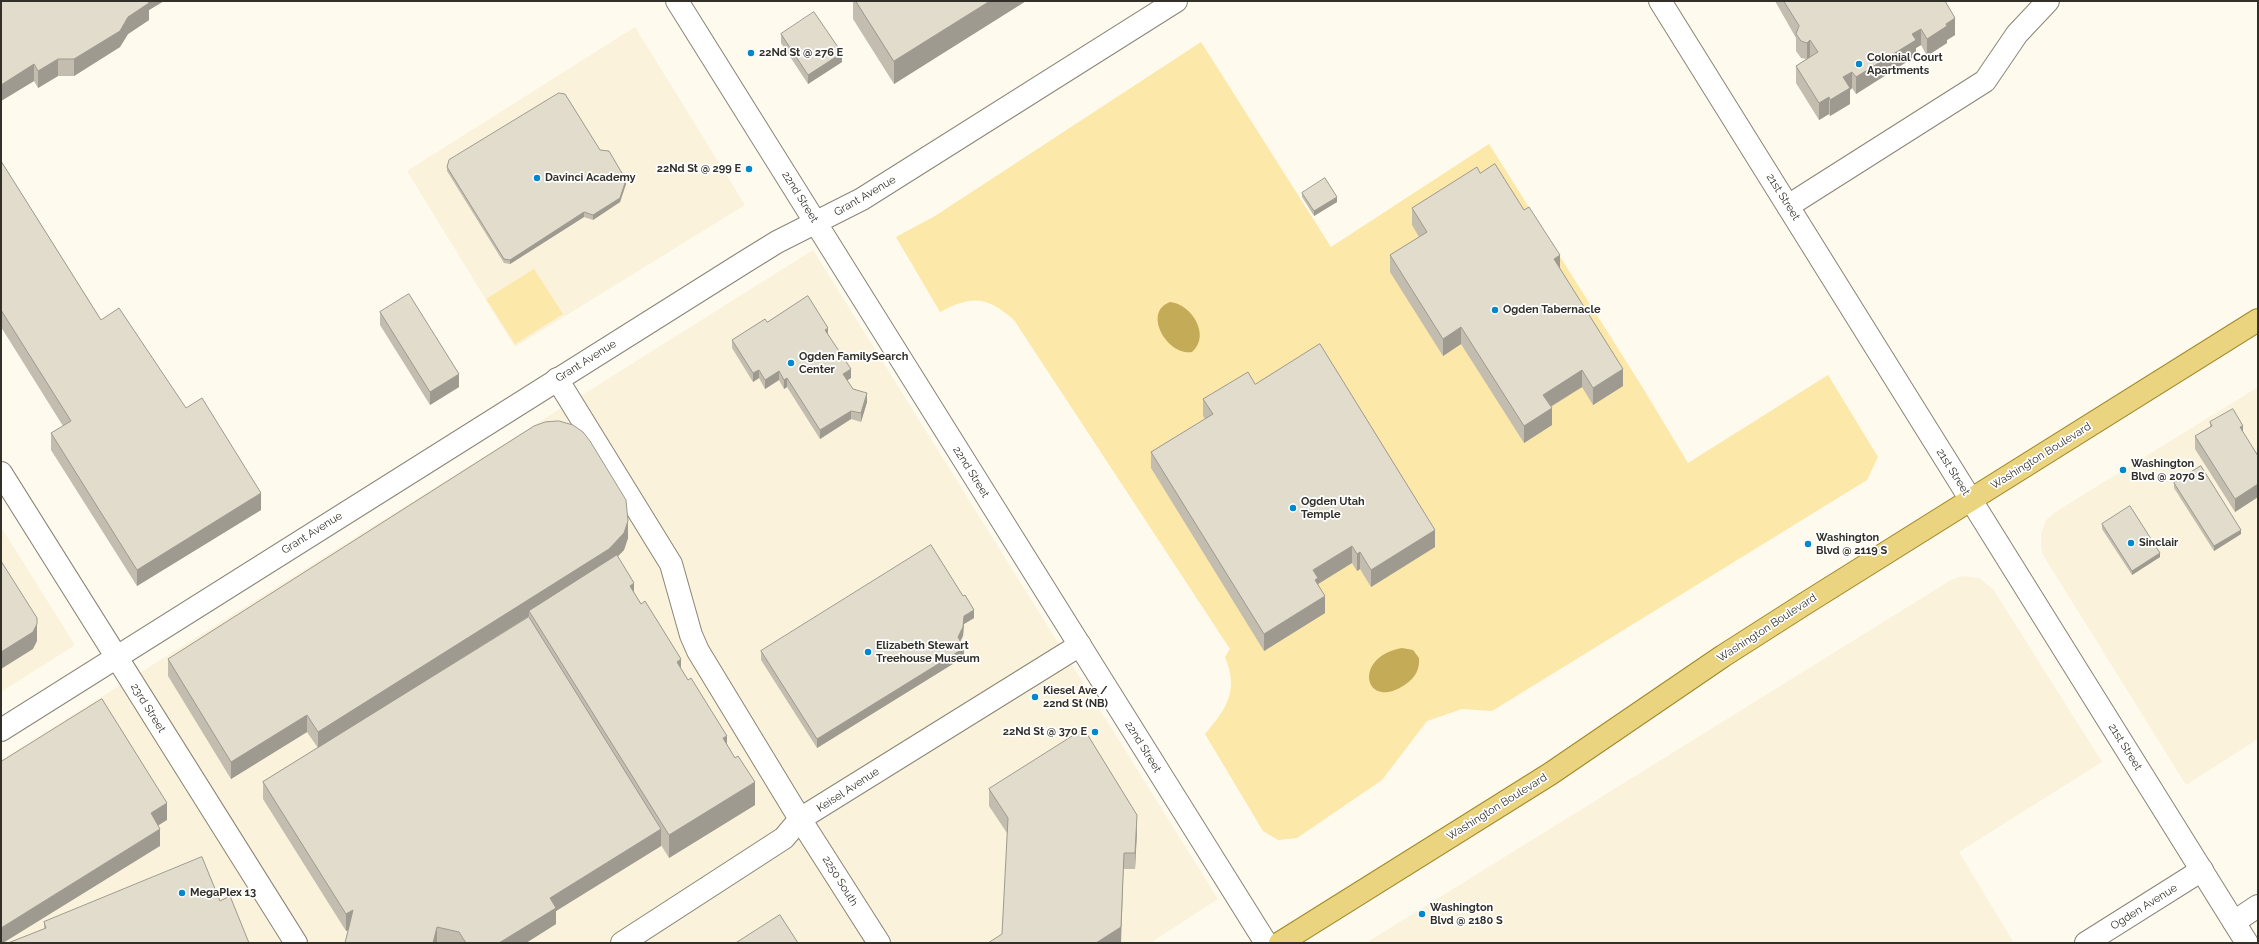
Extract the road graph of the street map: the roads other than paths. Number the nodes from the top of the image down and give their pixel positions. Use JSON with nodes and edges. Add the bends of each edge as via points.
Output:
{"nodes":[{"id":1,"x":677,"y":1,"type":"edge"},
{"id":2,"x":1176,"y":1,"type":"edge"},
{"id":3,"x":1660,"y":1,"type":"edge"},
{"id":4,"x":2048,"y":1,"type":"edge"},
{"id":5,"x":1788,"y":206,"type":"junction"},
{"id":6,"x":815,"y":223,"type":"junction"},
{"id":7,"x":2258,"y":320,"type":"edge"},
{"id":8,"x":557,"y":379,"type":"junction"},
{"id":9,"x":1,"y":472,"type":"edge"},
{"id":10,"x":1970,"y":500,"type":"junction"},
{"id":11,"x":1080,"y":645,"type":"junction"},
{"id":12,"x":116,"y":656,"type":"junction"},
{"id":13,"x":1,"y":730,"type":"edge"},
{"id":14,"x":800,"y":819,"type":"junction"},
{"id":15,"x":2202,"y":870,"type":"junction"},
{"id":16,"x":2258,"y":906,"type":"edge"},
{"id":17,"x":2234,"y":922,"type":"junction"},
{"id":18,"x":296,"y":943,"type":"edge"},
{"id":19,"x":622,"y":943,"type":"edge"},
{"id":20,"x":879,"y":943,"type":"edge"},
{"id":21,"x":1266,"y":943,"type":"edge"},
{"id":22,"x":1280,"y":943,"type":"edge"},
{"id":23,"x":2086,"y":943,"type":"edge"},
{"id":24,"x":2247,"y":943,"type":"edge"}],
"edges":[{"from":1,"to":6,"type":"street","name":"22nd Street"},
{"from":2,"to":6,"type":"street","name":"Grant Avenue","via":[[867,196]]},
{"from":3,"to":5,"type":"street","name":"21st Street"},
{"from":4,"to":5,"type":"street","via":[[2017,34],[1985,82]]},
{"from":5,"to":10,"type":"street","name":"21st Street"},
{"from":6,"to":8,"type":"street","name":"Grant Avenue","via":[[777,242]]},
{"from":6,"to":11,"type":"street","name":"22nd Street"},
{"from":7,"to":10,"type":"main road","name":"Washington Boulevard"},
{"from":8,"to":12,"type":"street","name":"Grant Avenue"},
{"from":8,"to":14,"type":"street","name":"2250 South","via":[[664,549],[698,651]]},
{"from":9,"to":12,"type":"street","name":"23rd Street"},
{"from":10,"to":15,"type":"street","name":"21st Street"},
{"from":10,"to":22,"type":"main road","name":"Washington Boulevard","via":[[1723,656],[1550,774]]},
{"from":11,"to":14,"type":"street","name":"Keisel Avenue"},
{"from":11,"to":21,"type":"street","name":"22nd Street"},
{"from":12,"to":13,"type":"street","name":"Grant Avenue"},
{"from":12,"to":18,"type":"street","name":"23rd Street"},
{"from":14,"to":19,"type":"street","name":"Keisel Avenue","via":[[784,838]]},
{"from":14,"to":20,"type":"street","name":"2250 South"},
{"from":15,"to":17,"type":"street","name":"21st Street"},
{"from":15,"to":23,"type":"street","name":"Ogden Avenue"},
{"from":16,"to":17,"type":"street"},
{"from":17,"to":24,"type":"street","name":"21st Street"}]}
